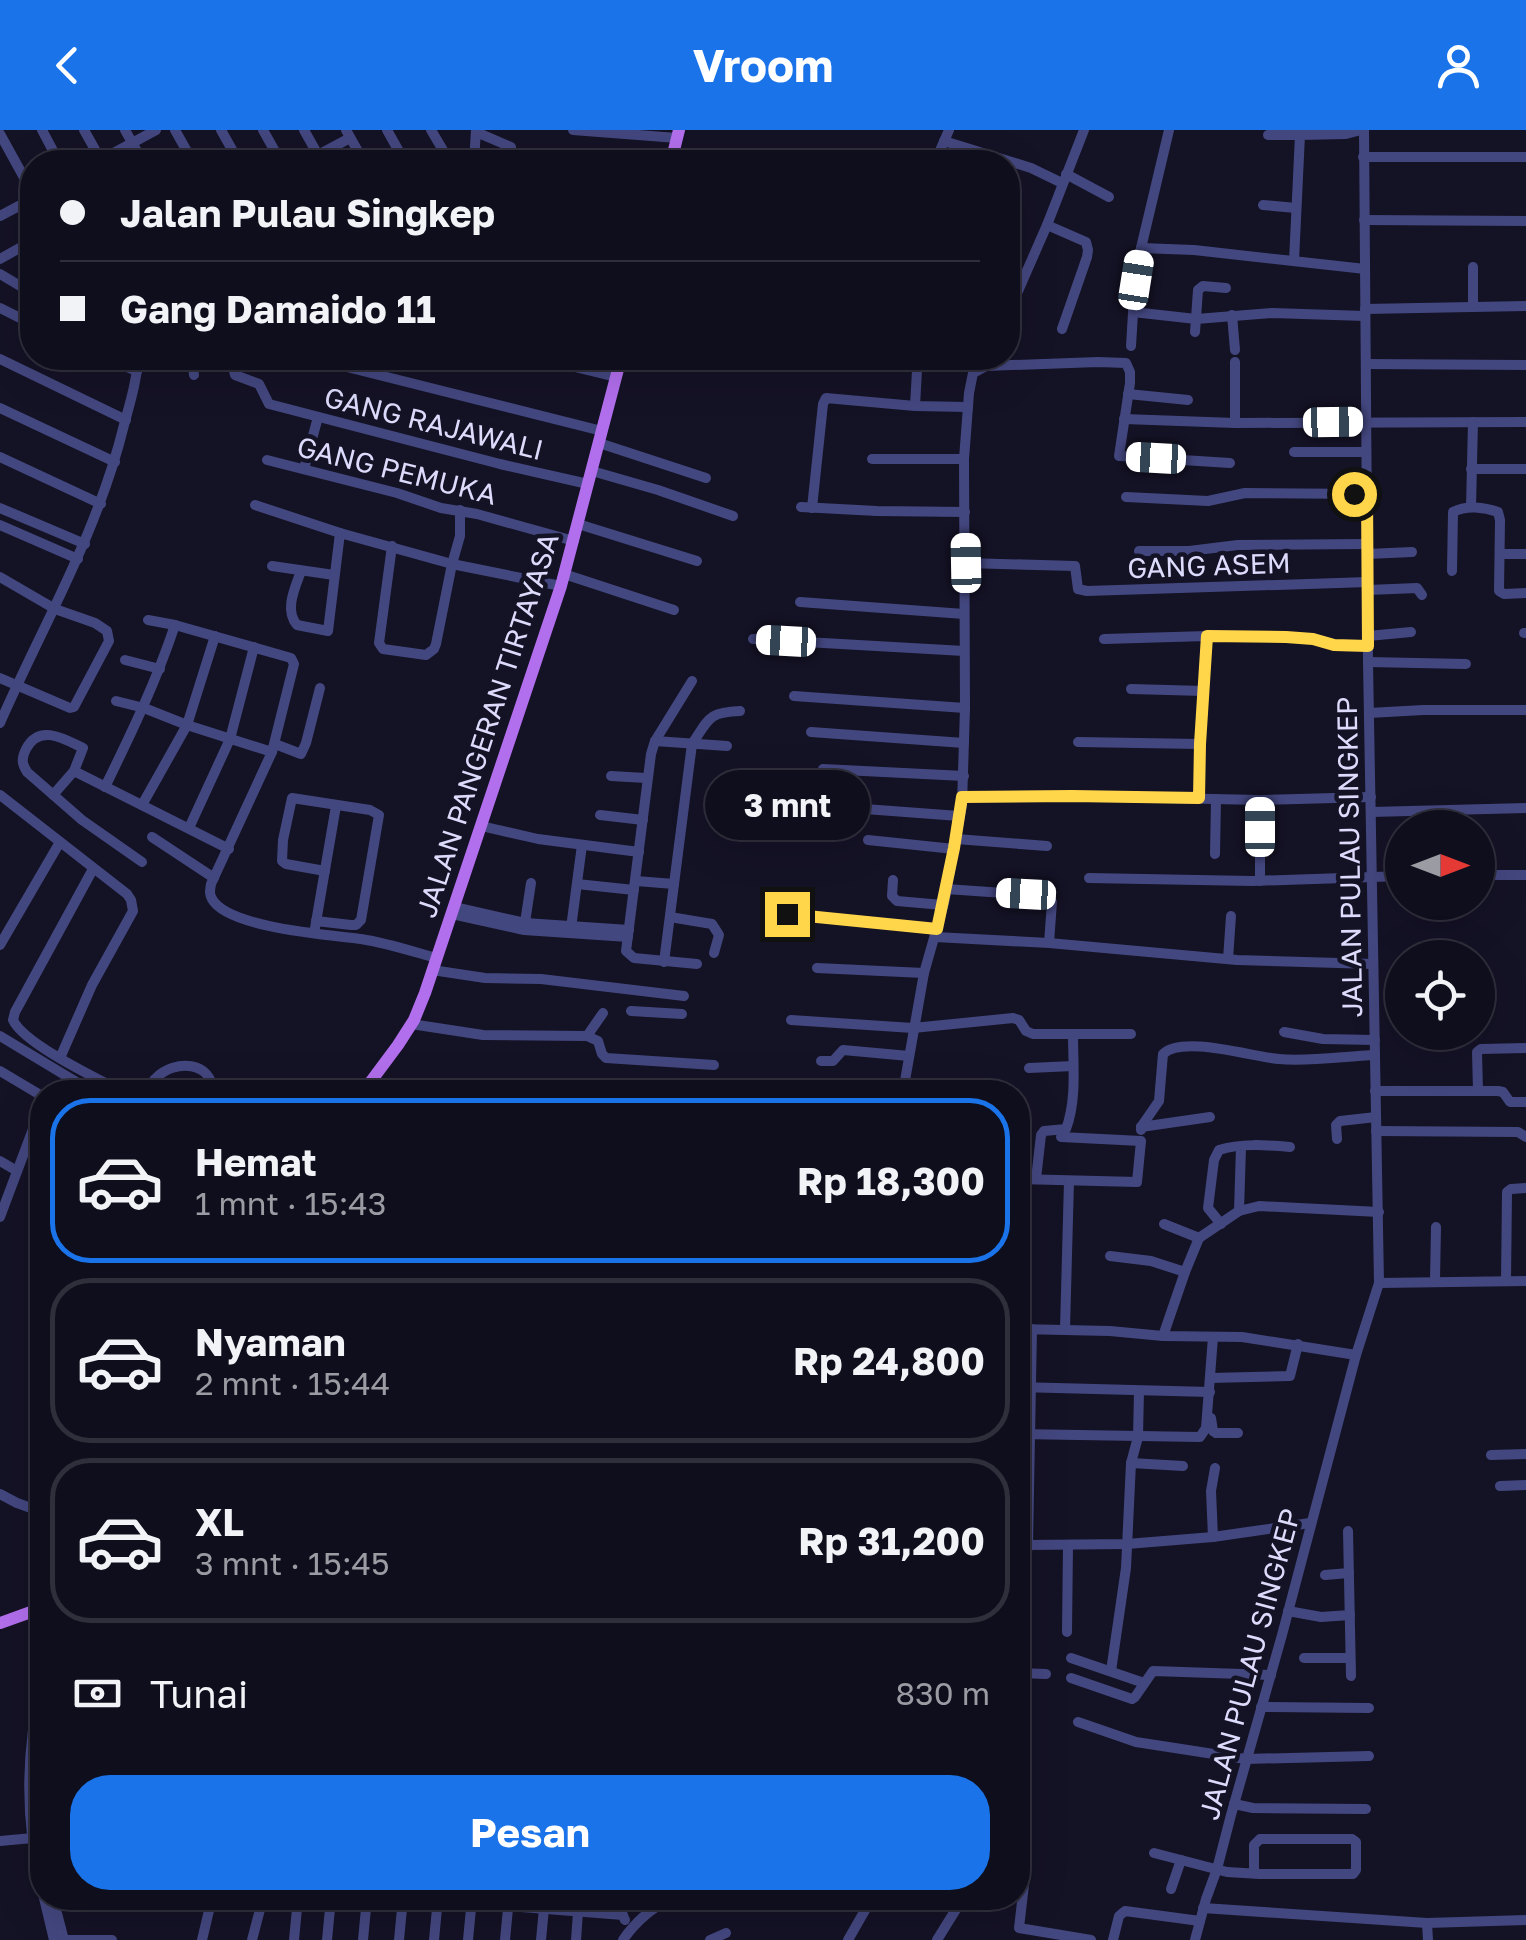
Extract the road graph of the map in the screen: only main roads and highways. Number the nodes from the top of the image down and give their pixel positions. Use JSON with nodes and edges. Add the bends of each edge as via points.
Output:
{"nodes":[{"id":1,"x":618,"y":370,"type":"edge"},
{"id":2,"x":371,"y":1080,"type":"edge"},
{"id":3,"x":30,"y":1612,"type":"edge"},
{"id":4,"x":0,"y":1623,"type":"edge"}],
"edges":[{"from":1,"to":2,"type":"main road","name":"JALAN PANGERAN TIRTAYASA","via":[[563,580],[453,910],[411,1024]]},
{"from":3,"to":4,"type":"main road"}]}
